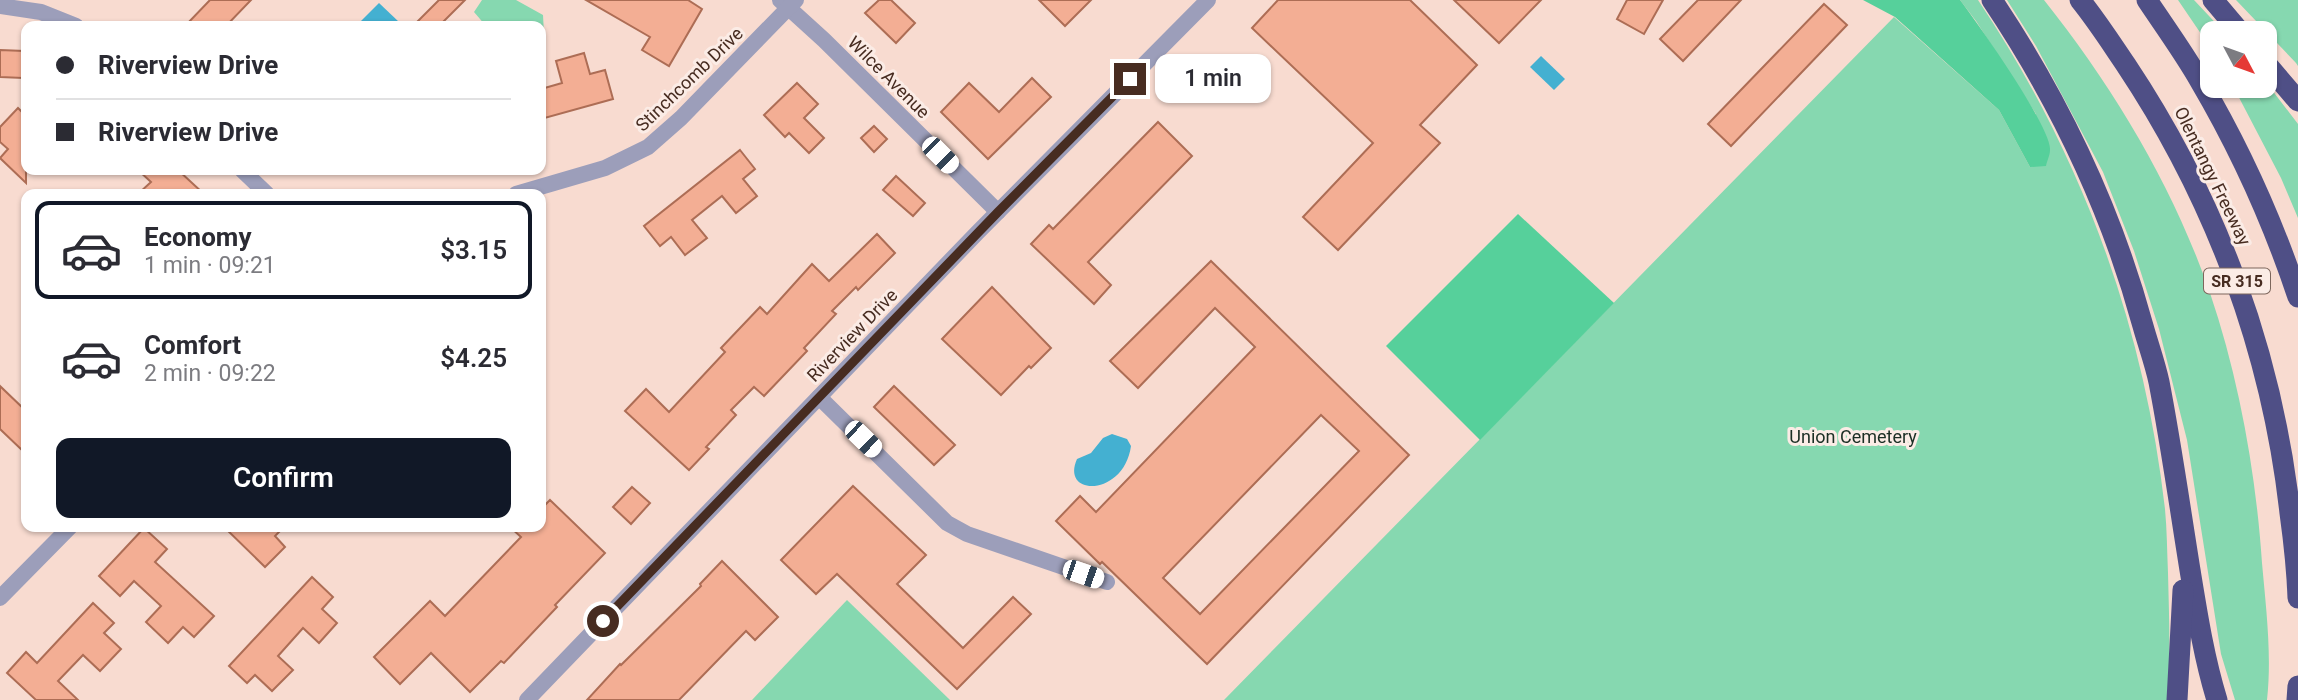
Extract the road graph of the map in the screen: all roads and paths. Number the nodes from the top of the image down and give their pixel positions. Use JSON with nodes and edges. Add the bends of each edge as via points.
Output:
{"nodes":[{"id":1,"x":1208,"y":0,"type":"edge"},
{"id":2,"x":1992,"y":0,"type":"edge"},
{"id":3,"x":2080,"y":0,"type":"edge"},
{"id":4,"x":2147,"y":0,"type":"edge"},
{"id":5,"x":2213,"y":0,"type":"edge"},
{"id":6,"x":789,"y":3,"type":"edge"},
{"id":7,"x":0,"y":6,"type":"edge"},
{"id":8,"x":64,"y":21,"type":"edge"},
{"id":9,"x":2231,"y":21,"type":"edge"},
{"id":10,"x":2277,"y":76,"type":"edge"},
{"id":11,"x":2298,"y":101,"type":"edge"},
{"id":12,"x":247,"y":175,"type":"edge"},
{"id":13,"x":262,"y":189,"type":"edge"},
{"id":14,"x":533,"y":189,"type":"edge"},
{"id":15,"x":998,"y":212,"type":"junction"},
{"id":16,"x":2298,"y":297,"type":"edge"},
{"id":17,"x":819,"y":397,"type":"junction"},
{"id":18,"x":2183,"y":528,"type":"junction"},
{"id":19,"x":65,"y":532,"type":"edge"},
{"id":20,"x":1107,"y":582,"type":"dead end"},
{"id":21,"x":0,"y":598,"type":"edge"},
{"id":22,"x":2298,"y":598,"type":"edge"},
{"id":23,"x":2298,"y":686,"type":"edge"},
{"id":24,"x":527,"y":700,"type":"edge"},
{"id":25,"x":2177,"y":700,"type":"edge"},
{"id":26,"x":2217,"y":700,"type":"edge"},
{"id":27,"x":2297,"y":700,"type":"edge"}],
"edges":[{"from":1,"to":15,"type":"street","name":"Riverview Drive"},
{"from":2,"to":18,"type":"highway","via":[[2063,120],[2114,233],[2158,379]]},
{"from":3,"to":22,"type":"highway","name":"Olentangy Freeway","number":"SR 315","via":[[2154,108],[2198,190],[2233,271],[2261,355],[2285,465]]},
{"from":4,"to":16,"type":"highway","name":"Olentangy Freeway","number":"SR 315","via":[[2200,80],[2246,167]]},
{"from":5,"to":9,"type":"highway"},
{"from":6,"to":14,"type":"street","name":"Stinchcomb Drive","via":[[648,147],[604,168]]},
{"from":6,"to":15,"type":"street","name":"Wilce Avenue"},
{"from":7,"to":8,"type":"street","via":[[41,12]]},
{"from":10,"to":11,"type":"highway"},
{"from":12,"to":13,"type":"street"},
{"from":15,"to":17,"type":"street","name":"Riverview Drive"},
{"from":17,"to":20,"type":"street","via":[[947,523]]},
{"from":17,"to":24,"type":"street","name":"Riverview Drive"},
{"from":18,"to":25,"type":"highway","via":[[2184,608]]},
{"from":18,"to":26,"type":"highway"},
{"from":19,"to":21,"type":"street"},
{"from":23,"to":27,"type":"highway"}]}
